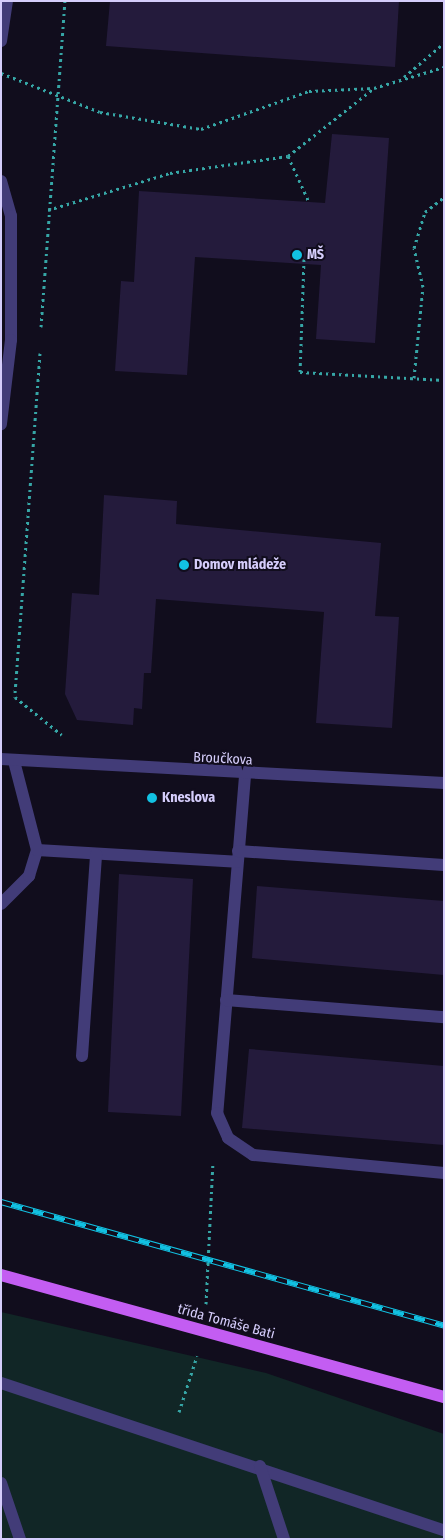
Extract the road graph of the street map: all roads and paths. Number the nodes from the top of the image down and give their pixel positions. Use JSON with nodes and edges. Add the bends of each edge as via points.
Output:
{"nodes":[{"id":1,"x":7,"y":1,"type":"edge"},
{"id":2,"x":65,"y":1,"type":"edge"},
{"id":3,"x":1,"y":41,"type":"edge"},
{"id":4,"x":444,"y":43,"type":"edge"},
{"id":5,"x":444,"y":67,"type":"edge"},
{"id":6,"x":1,"y":73,"type":"edge"},
{"id":7,"x":404,"y":78,"type":"junction"},
{"id":8,"x":374,"y":88,"type":"junction"},
{"id":9,"x":58,"y":92,"type":"junction"},
{"id":10,"x":288,"y":156,"type":"junction"},
{"id":11,"x":1,"y":181,"type":"edge"},
{"id":12,"x":444,"y":197,"type":"edge"},
{"id":13,"x":309,"y":202,"type":"dead end"},
{"id":14,"x":48,"y":210,"type":"junction"},
{"id":15,"x":304,"y":259,"type":"dead end"},
{"id":16,"x":41,"y":336,"type":"dead end"},
{"id":17,"x":40,"y":346,"type":"dead end"},
{"id":18,"x":414,"y":378,"type":"junction"},
{"id":19,"x":444,"y":380,"type":"edge"},
{"id":20,"x":1,"y":424,"type":"edge"},
{"id":21,"x":7,"y":760,"type":"edge"},
{"id":22,"x":62,"y":765,"type":"junction"},
{"id":23,"x":245,"y":776,"type":"junction"},
{"id":24,"x":444,"y":783,"type":"edge"},
{"id":25,"x":38,"y":850,"type":"junction"},
{"id":26,"x":96,"y":854,"type":"junction"},
{"id":27,"x":237,"y":856,"type":"junction"},
{"id":28,"x":444,"y":864,"type":"edge"},
{"id":29,"x":1,"y":904,"type":"edge"},
{"id":30,"x":226,"y":1000,"type":"junction"},
{"id":31,"x":444,"y":1017,"type":"edge"},
{"id":32,"x":82,"y":1056,"type":"dead end"},
{"id":33,"x":217,"y":1113,"type":"junction"},
{"id":34,"x":444,"y":1173,"type":"edge"},
{"id":35,"x":1,"y":1275,"type":"edge"},
{"id":36,"x":205,"y":1332,"type":"junction"},
{"id":37,"x":1,"y":1383,"type":"edge"},
{"id":38,"x":444,"y":1398,"type":"edge"},
{"id":39,"x":170,"y":1436,"type":"junction"},
{"id":40,"x":260,"y":1466,"type":"junction"},
{"id":41,"x":1,"y":1483,"type":"edge"},
{"id":42,"x":444,"y":1530,"type":"edge"},
{"id":43,"x":20,"y":1539,"type":"edge"},
{"id":44,"x":284,"y":1539,"type":"edge"}],
"edges":[{"from":1,"to":3,"type":"street"},
{"from":2,"to":9,"type":"path"},
{"from":4,"to":7,"type":"path"},
{"from":5,"to":7,"type":"path"},
{"from":6,"to":9,"type":"path"},
{"from":7,"to":8,"type":"path"},
{"from":8,"to":9,"type":"path","via":[[309,91],[201,129],[100,112]]},
{"from":8,"to":10,"type":"path"},
{"from":9,"to":14,"type":"path"},
{"from":10,"to":13,"type":"path"},
{"from":10,"to":14,"type":"path","via":[[170,173]]},
{"from":11,"to":20,"type":"street","via":[[11,216],[11,340]]},
{"from":12,"to":18,"type":"path","via":[[424,212],[414,248],[423,286]]},
{"from":14,"to":16,"type":"path"},
{"from":15,"to":18,"type":"path","via":[[300,372]]},
{"from":17,"to":22,"type":"path","via":[[15,697],[62,732]]},
{"from":18,"to":19,"type":"path"},
{"from":21,"to":22,"type":"street","name":"Broučkova"},
{"from":21,"to":25,"type":"street"},
{"from":22,"to":23,"type":"street","name":"Broučkova"},
{"from":23,"to":24,"type":"street","name":"Broučkova"},
{"from":23,"to":27,"type":"street"},
{"from":25,"to":26,"type":"street"},
{"from":25,"to":29,"type":"street","via":[[29,876]]},
{"from":26,"to":27,"type":"street"},
{"from":26,"to":32,"type":"street"},
{"from":27,"to":28,"type":"street"},
{"from":27,"to":30,"type":"street"},
{"from":30,"to":31,"type":"street"},
{"from":30,"to":33,"type":"street"},
{"from":33,"to":34,"type":"street","via":[[228,1138],[253,1155]]},
{"from":33,"to":36,"type":"path"},
{"from":35,"to":36,"type":"main road","name":"třída Tomáše Bati"},
{"from":36,"to":38,"type":"main road","name":"třída Tomáše Bati"},
{"from":36,"to":39,"type":"path"},
{"from":37,"to":39,"type":"street"},
{"from":39,"to":40,"type":"street"},
{"from":40,"to":42,"type":"street"},
{"from":40,"to":44,"type":"street"},
{"from":41,"to":43,"type":"street"}]}
